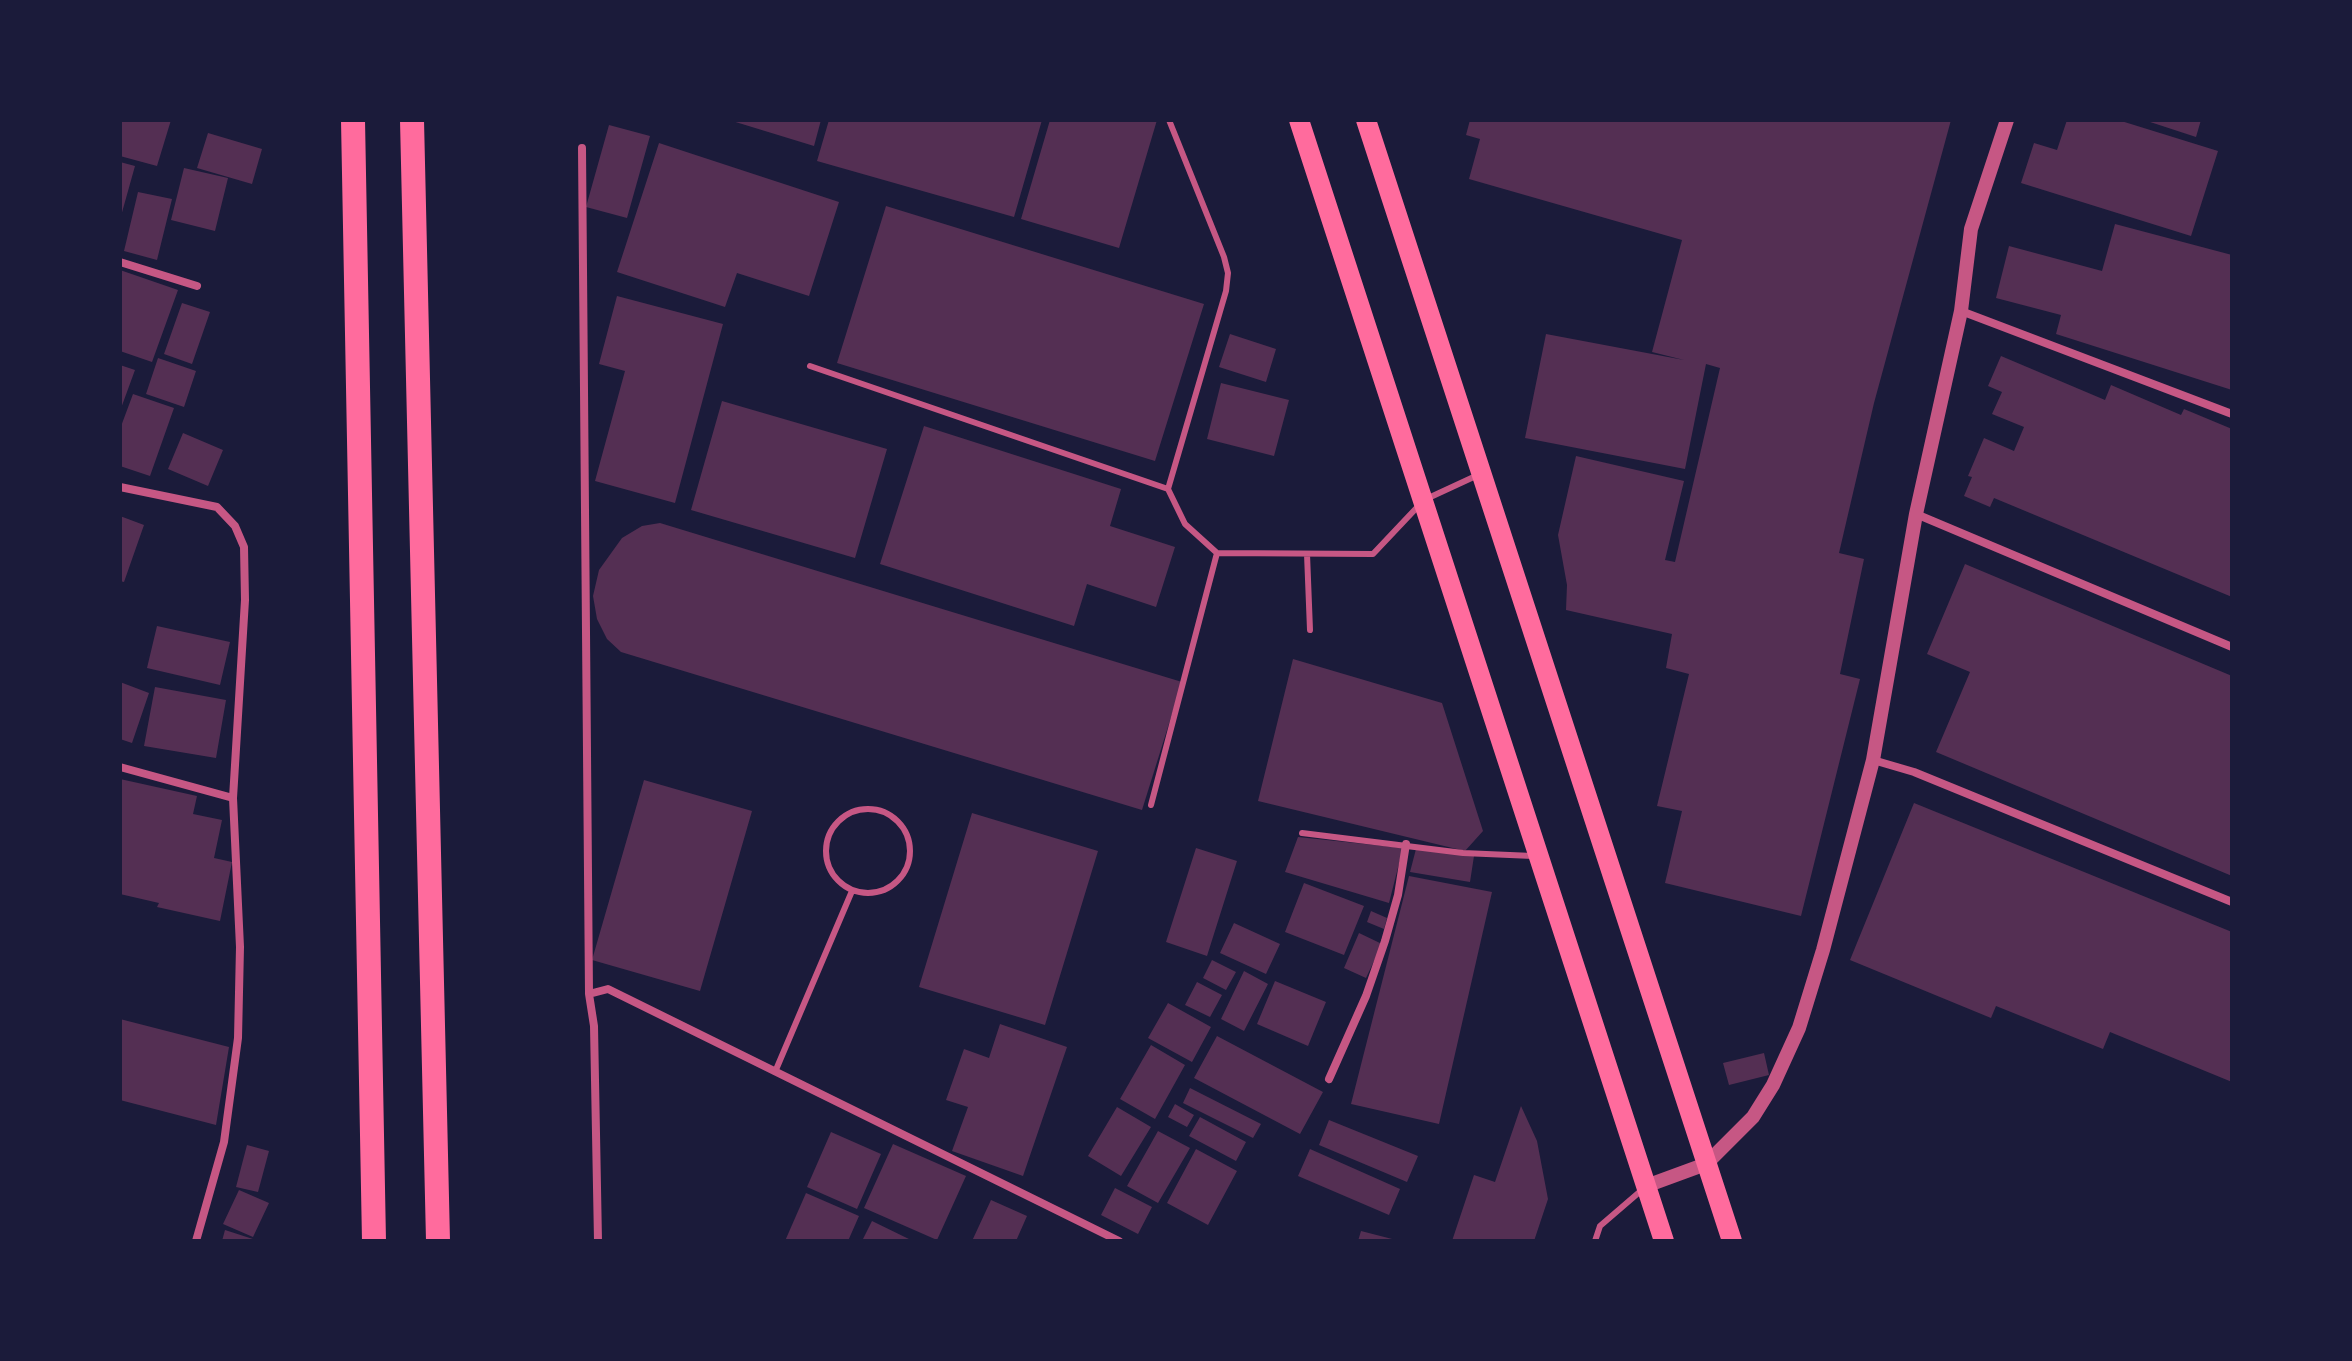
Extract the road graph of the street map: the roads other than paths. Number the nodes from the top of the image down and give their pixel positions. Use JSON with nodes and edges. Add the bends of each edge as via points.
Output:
{"nodes":[{"id":1,"x":353,"y":120,"type":"edge"},
{"id":2,"x":412,"y":120,"type":"edge"},
{"id":3,"x":1169,"y":120,"type":"edge"},
{"id":4,"x":1299,"y":120,"type":"edge"},
{"id":5,"x":1366,"y":120,"type":"edge"},
{"id":6,"x":2007,"y":120,"type":"edge"},
{"id":7,"x":582,"y":148,"type":"dead end"},
{"id":8,"x":120,"y":262,"type":"edge"},
{"id":9,"x":197,"y":286,"type":"dead end"},
{"id":10,"x":1961,"y":311,"type":"junction"},
{"id":11,"x":810,"y":366,"type":"dead end"},
{"id":12,"x":2232,"y":414,"type":"edge"},
{"id":13,"x":1481,"y":474,"type":"junction"},
{"id":14,"x":120,"y":487,"type":"edge"},
{"id":15,"x":1168,"y":489,"type":"junction"},
{"id":16,"x":1424,"y":500,"type":"junction"},
{"id":17,"x":1916,"y":514,"type":"junction"},
{"id":18,"x":1217,"y":553,"type":"junction"},
{"id":19,"x":1307,"y":554,"type":"junction"},
{"id":20,"x":1310,"y":630,"type":"dead end"},
{"id":21,"x":2232,"y":647,"type":"edge"},
{"id":22,"x":1873,"y":760,"type":"junction"},
{"id":23,"x":120,"y":767,"type":"edge"},
{"id":24,"x":233,"y":798,"type":"junction"},
{"id":25,"x":1151,"y":805,"type":"dead end"},
{"id":26,"x":1302,"y":833,"type":"dead end"},
{"id":27,"x":1406,"y":844,"type":"junction"},
{"id":28,"x":1540,"y":856,"type":"junction"},
{"id":29,"x":852,"y":891,"type":"junction"},
{"id":30,"x":2232,"y":902,"type":"edge"},
{"id":31,"x":589,"y":994,"type":"junction"},
{"id":32,"x":775,"y":1072,"type":"junction"},
{"id":33,"x":1329,"y":1079,"type":"dead end"},
{"id":34,"x":1706,"y":1164,"type":"junction"},
{"id":35,"x":1646,"y":1186,"type":"junction"},
{"id":36,"x":196,"y":1241,"type":"edge"},
{"id":37,"x":374,"y":1241,"type":"edge"},
{"id":38,"x":438,"y":1241,"type":"edge"},
{"id":39,"x":598,"y":1241,"type":"edge"},
{"id":40,"x":1119,"y":1241,"type":"edge"},
{"id":41,"x":1595,"y":1241,"type":"edge"},
{"id":42,"x":1664,"y":1241,"type":"edge"},
{"id":43,"x":1732,"y":1241,"type":"edge"}],
"edges":[{"from":1,"to":37,"type":"highway"},
{"from":2,"to":38,"type":"highway"},
{"from":3,"to":15,"type":"lane","via":[[1228,273]]},
{"from":4,"to":16,"type":"main road"},
{"from":5,"to":13,"type":"main road"},
{"from":6,"to":10,"type":"street","via":[[1971,229]]},
{"from":7,"to":31,"type":"street"},
{"from":8,"to":9,"type":"street"},
{"from":10,"to":12,"type":"street"},
{"from":10,"to":17,"type":"street"},
{"from":11,"to":15,"type":"lane"},
{"from":13,"to":16,"type":"lane"},
{"from":13,"to":34,"type":"main road"},
{"from":14,"to":24,"type":"street","via":[[217,507],[235,526],[244,547]]},
{"from":15,"to":18,"type":"lane","via":[[1185,524]]},
{"from":16,"to":19,"type":"lane","via":[[1373,554]]},
{"from":16,"to":28,"type":"main road"},
{"from":17,"to":21,"type":"street"},
{"from":17,"to":22,"type":"street"},
{"from":18,"to":19,"type":"lane"},
{"from":18,"to":25,"type":"lane"},
{"from":19,"to":20,"type":"lane"},
{"from":22,"to":30,"type":"street"},
{"from":22,"to":34,"type":"street","via":[[1799,1028],[1753,1117]]},
{"from":23,"to":24,"type":"street"},
{"from":24,"to":36,"type":"street","via":[[238,1038],[224,1142]]},
{"from":26,"to":27,"type":"lane"},
{"from":27,"to":28,"type":"lane"},
{"from":27,"to":33,"type":"street","via":[[1385,941]]},
{"from":28,"to":35,"type":"main road"},
{"from":29,"to":29,"type":"lane","via":[[831,874],[825,848],[834,823],[858,809],[885,810],[906,828],[912,854],[902,879],[879,893]]},
{"from":29,"to":32,"type":"lane"},
{"from":31,"to":32,"type":"street","via":[[616,991]]},
{"from":31,"to":39,"type":"street"},
{"from":32,"to":40,"type":"street"},
{"from":34,"to":35,"type":"street"},
{"from":34,"to":43,"type":"main road"},
{"from":35,"to":41,"type":"lane","via":[[1600,1226]]},
{"from":35,"to":42,"type":"main road"}]}
